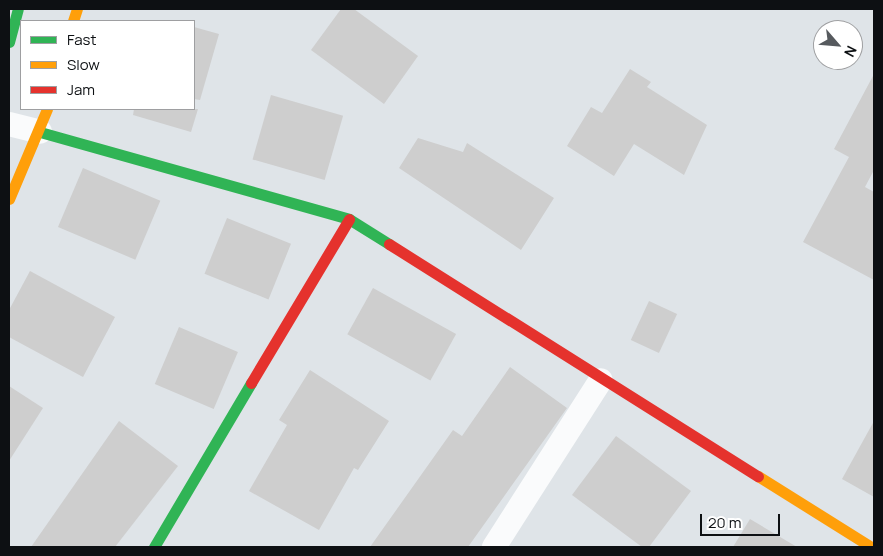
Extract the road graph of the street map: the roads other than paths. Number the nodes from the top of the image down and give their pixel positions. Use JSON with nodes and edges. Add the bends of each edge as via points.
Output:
{"nodes":[{"id":1,"x":18,"y":9,"type":"edge"},
{"id":2,"x":9,"y":42,"type":"edge"},
{"id":3,"x":47,"y":110,"type":"edge"},
{"id":4,"x":9,"y":124,"type":"edge"},
{"id":5,"x":40,"y":132,"type":"junction"},
{"id":6,"x":9,"y":199,"type":"edge"},
{"id":7,"x":349,"y":218,"type":"junction"},
{"id":8,"x":601,"y":380,"type":"junction"},
{"id":9,"x":154,"y":547,"type":"edge"},
{"id":10,"x":494,"y":547,"type":"edge"},
{"id":11,"x":871,"y":547,"type":"edge"}],
"edges":[{"from":1,"to":2,"type":"street"},
{"from":3,"to":5,"type":"street"},
{"from":4,"to":5,"type":"street"},
{"from":5,"to":6,"type":"street"},
{"from":5,"to":7,"type":"street"},
{"from":7,"to":8,"type":"street"},
{"from":7,"to":9,"type":"street"},
{"from":8,"to":10,"type":"street"},
{"from":8,"to":11,"type":"street"}]}
